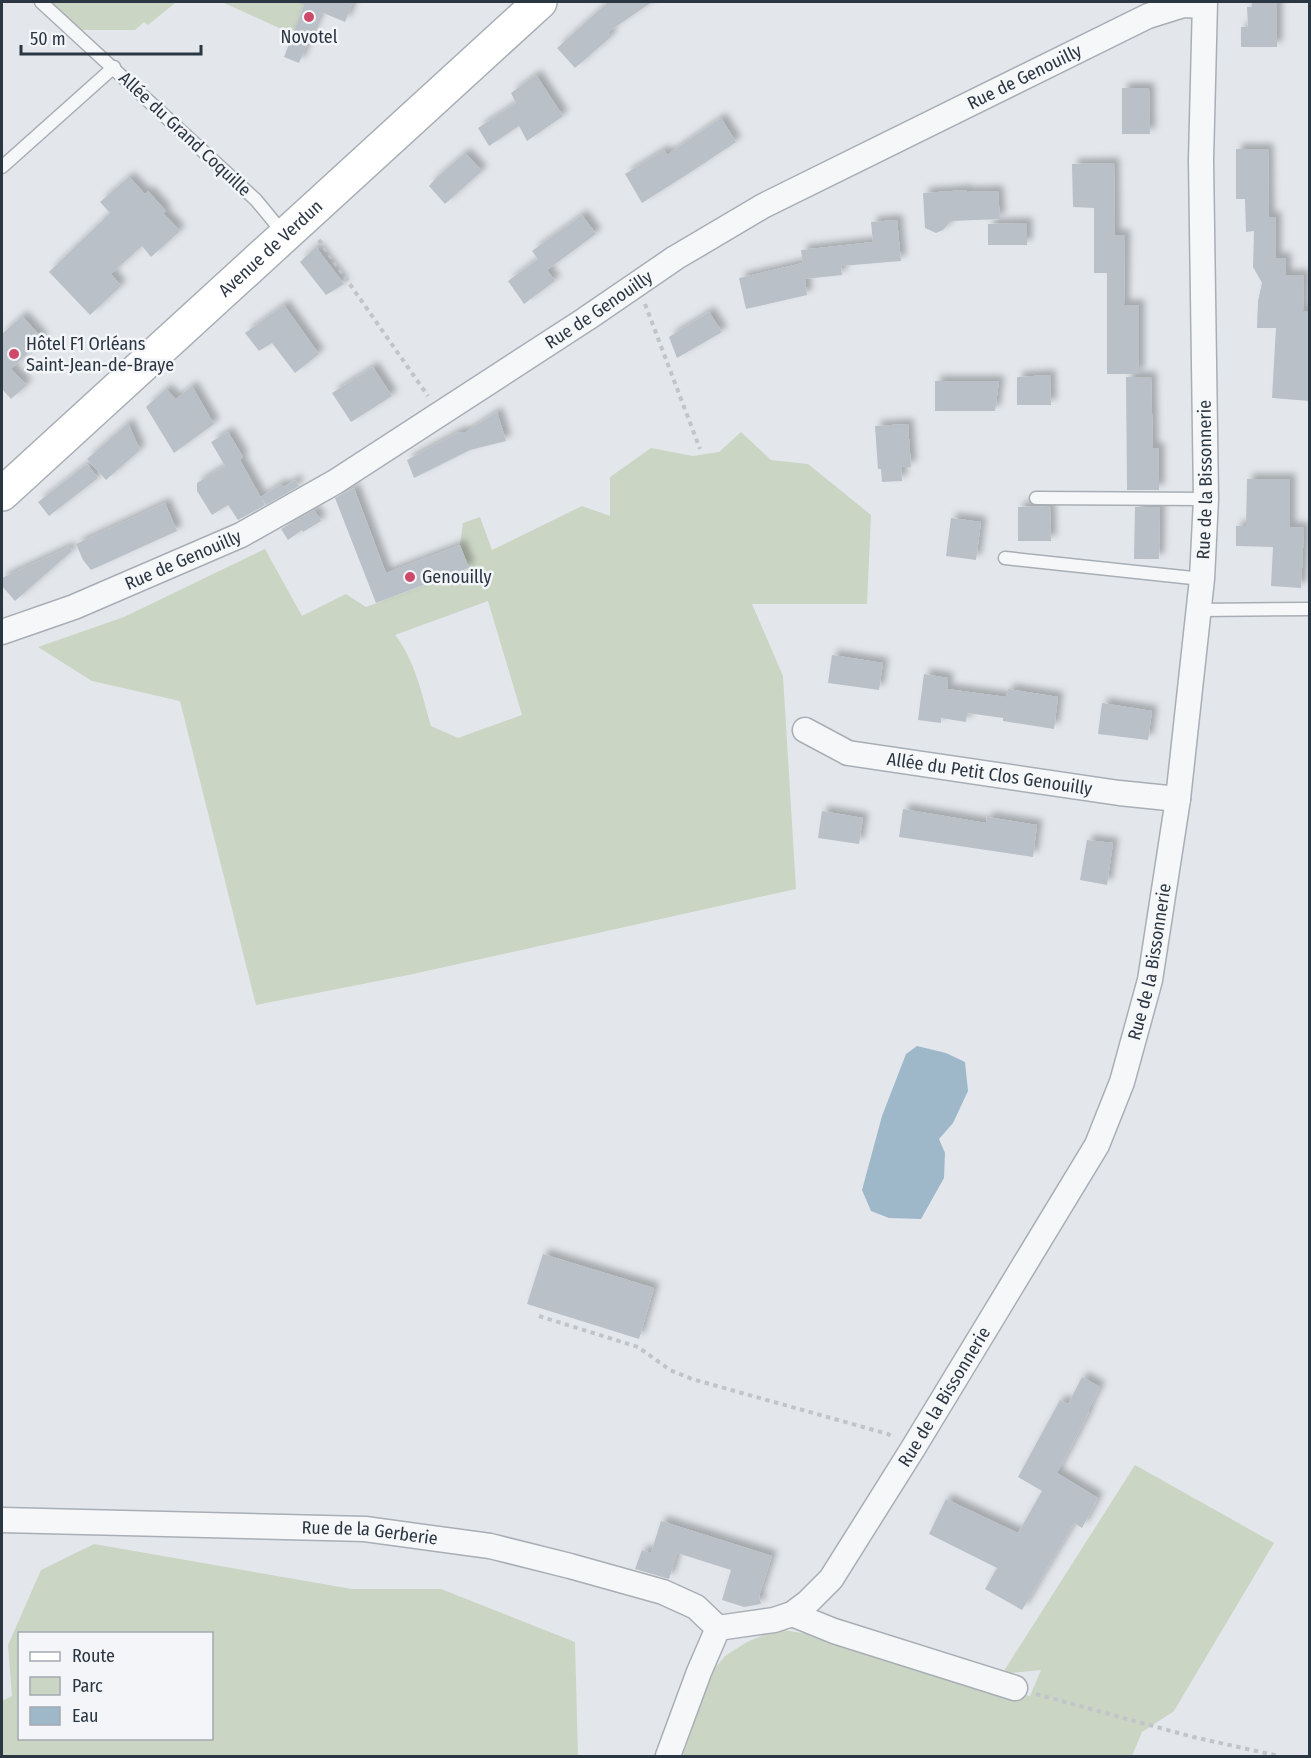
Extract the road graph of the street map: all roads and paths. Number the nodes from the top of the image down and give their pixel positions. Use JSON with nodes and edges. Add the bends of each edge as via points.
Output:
{"nodes":[{"id":1,"x":41,"y":2,"type":"edge"},
{"id":2,"x":540,"y":2,"type":"edge"},
{"id":3,"x":1205,"y":4,"type":"edge"},
{"id":4,"x":114,"y":67,"type":"junction"},
{"id":5,"x":2,"y":167,"type":"edge"},
{"id":6,"x":293,"y":226,"type":"junction"},
{"id":7,"x":637,"y":284,"type":"junction"},
{"id":8,"x":440,"y":414,"type":"junction"},
{"id":9,"x":700,"y":449,"type":"dead end"},
{"id":10,"x":2,"y":494,"type":"edge"},
{"id":11,"x":1036,"y":498,"type":"dead end"},
{"id":12,"x":1206,"y":499,"type":"junction"},
{"id":13,"x":1005,"y":558,"type":"dead end"},
{"id":14,"x":1202,"y":579,"type":"junction"},
{"id":15,"x":1310,"y":609,"type":"edge"},
{"id":16,"x":1198,"y":610,"type":"junction"},
{"id":17,"x":2,"y":632,"type":"edge"},
{"id":18,"x":806,"y":730,"type":"dead end"},
{"id":19,"x":1179,"y":799,"type":"junction"},
{"id":20,"x":539,"y":1316,"type":"dead end"},
{"id":21,"x":912,"y":1450,"type":"junction"},
{"id":22,"x":2,"y":1520,"type":"edge"},
{"id":23,"x":792,"y":1614,"type":"junction"},
{"id":24,"x":718,"y":1628,"type":"junction"},
{"id":25,"x":1015,"y":1688,"type":"joint"},
{"id":26,"x":668,"y":1756,"type":"edge"},
{"id":27,"x":1279,"y":1756,"type":"edge"}],
"edges":[{"from":1,"to":4,"type":"lane"},
{"from":2,"to":6,"type":"main road","name":"Avenue de Verdun"},
{"from":3,"to":7,"type":"street","name":"Rue de Genouilly","via":[[1183,5],[1148,16],[925,125],[763,206]]},
{"from":3,"to":12,"type":"street","name":"Rue de la Bissonnerie","via":[[1201,160]]},
{"from":4,"to":5,"type":"lane","name":"Allée du Grand Coquille"},
{"from":4,"to":6,"type":"lane","name":"Allée du Grand Coquille","via":[[255,200]]},
{"from":6,"to":8,"type":"path"},
{"from":6,"to":10,"type":"main road","name":"Avenue de Verdun"},
{"from":7,"to":8,"type":"street","name":"Rue de Genouilly"},
{"from":7,"to":9,"type":"path"},
{"from":8,"to":17,"type":"street","name":"Rue de Genouilly","via":[[335,482],[241,535],[74,607]]},
{"from":11,"to":12,"type":"lane"},
{"from":12,"to":14,"type":"street","name":"Rue de la Bissonnerie"},
{"from":13,"to":14,"type":"lane"},
{"from":14,"to":16,"type":"street","name":"Rue de la Bissonnerie"},
{"from":15,"to":16,"type":"lane"},
{"from":16,"to":19,"type":"street","name":"Rue de la Bissonnerie"},
{"from":18,"to":19,"type":"street","name":"Allée du Petit Clos Genouilly","via":[[848,753]]},
{"from":19,"to":21,"type":"street","name":"Rue de la Bissonnerie","via":[[1150,980],[1122,1082],[1097,1145]]},
{"from":20,"to":21,"type":"path","via":[[638,1347],[670,1370],[692,1378],[888,1434]]},
{"from":21,"to":23,"type":"street","name":"Rue de la Bissonnerie","via":[[831,1579]]},
{"from":22,"to":24,"type":"street","name":"Rue de la Gerberie","via":[[365,1529],[490,1546],[663,1592],[696,1607]]},
{"from":23,"to":24,"type":"street","name":"Rue de la Bissonnerie"},
{"from":23,"to":25,"type":"street"},
{"from":24,"to":26,"type":"street"},
{"from":25,"to":27,"type":"path","via":[[1193,1737]]}]}
